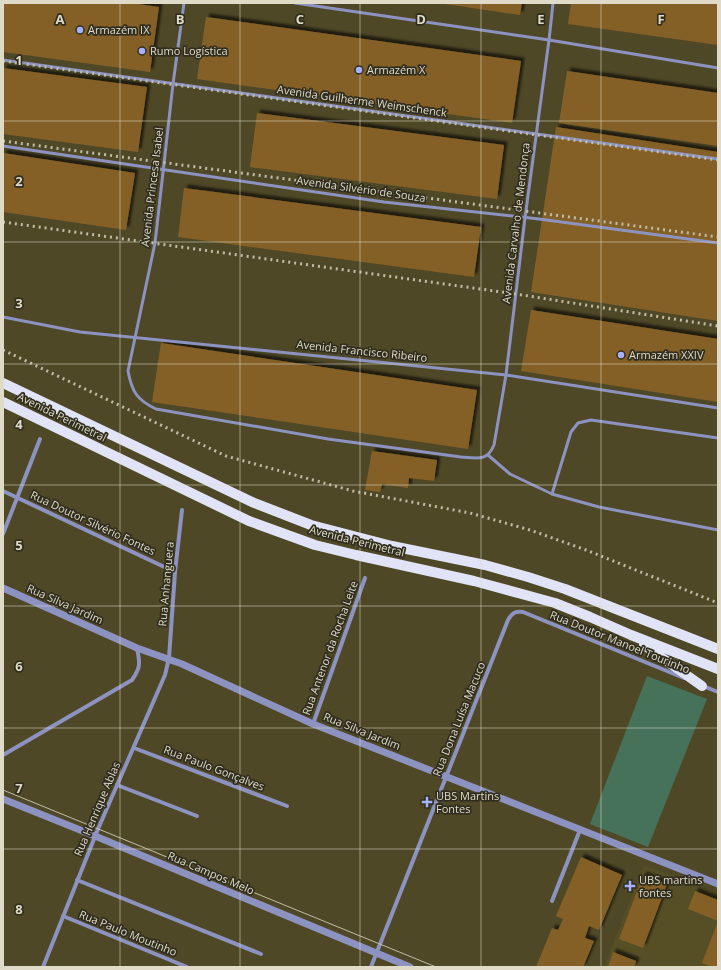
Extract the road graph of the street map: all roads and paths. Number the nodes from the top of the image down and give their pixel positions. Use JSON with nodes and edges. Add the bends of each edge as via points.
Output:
{"nodes":[{"id":1,"x":184,"y":3,"type":"edge"},
{"id":2,"x":295,"y":3,"type":"edge"},
{"id":3,"x":553,"y":3,"type":"edge"},
{"id":4,"x":549,"y":40,"type":"junction"},
{"id":5,"x":3,"y":60,"type":"edge"},
{"id":6,"x":718,"y":68,"type":"edge"},
{"id":7,"x":173,"y":83,"type":"junction"},
{"id":8,"x":536,"y":134,"type":"junction"},
{"id":9,"x":3,"y":146,"type":"edge"},
{"id":10,"x":718,"y":159,"type":"edge"},
{"id":11,"x":163,"y":170,"type":"junction"},
{"id":12,"x":525,"y":218,"type":"junction"},
{"id":13,"x":718,"y":242,"type":"edge"},
{"id":14,"x":3,"y":317,"type":"edge"},
{"id":15,"x":135,"y":337,"type":"junction"},
{"id":16,"x":506,"y":375,"type":"junction"},
{"id":17,"x":3,"y":384,"type":"edge"},
{"id":18,"x":3,"y":402,"type":"edge"},
{"id":19,"x":718,"y":408,"type":"edge"},
{"id":20,"x":718,"y":438,"type":"edge"},
{"id":21,"x":40,"y":439,"type":"dead end"},
{"id":22,"x":488,"y":455,"type":"junction"},
{"id":23,"x":3,"y":490,"type":"edge"},
{"id":24,"x":552,"y":494,"type":"junction"},
{"id":25,"x":17,"y":497,"type":"junction"},
{"id":26,"x":182,"y":510,"type":"dead end"},
{"id":27,"x":718,"y":530,"type":"edge"},
{"id":28,"x":3,"y":534,"type":"edge"},
{"id":29,"x":175,"y":572,"type":"junction"},
{"id":30,"x":365,"y":578,"type":"dead end"},
{"id":31,"x":3,"y":588,"type":"edge"},
{"id":32,"x":514,"y":612,"type":"joint"},
{"id":33,"x":631,"y":635,"type":"junction"},
{"id":34,"x":137,"y":648,"type":"junction"},
{"id":35,"x":718,"y":649,"type":"edge"},
{"id":36,"x":169,"y":658,"type":"junction"},
{"id":37,"x":718,"y":669,"type":"edge"},
{"id":38,"x":702,"y":686,"type":"junction"},
{"id":39,"x":718,"y":692,"type":"edge"},
{"id":40,"x":313,"y":724,"type":"junction"},
{"id":41,"x":134,"y":748,"type":"junction"},
{"id":42,"x":3,"y":755,"type":"edge"},
{"id":43,"x":446,"y":776,"type":"junction"},
{"id":44,"x":117,"y":785,"type":"junction"},
{"id":45,"x":3,"y":799,"type":"edge"},
{"id":46,"x":287,"y":806,"type":"dead end"},
{"id":47,"x":197,"y":816,"type":"dead end"},
{"id":48,"x":580,"y":830,"type":"junction"},
{"id":49,"x":95,"y":836,"type":"junction"},
{"id":50,"x":77,"y":880,"type":"junction"},
{"id":51,"x":718,"y":884,"type":"edge"},
{"id":52,"x":552,"y":902,"type":"dead end"},
{"id":53,"x":63,"y":916,"type":"junction"},
{"id":54,"x":261,"y":954,"type":"dead end"},
{"id":55,"x":376,"y":954,"type":"junction"},
{"id":56,"x":43,"y":967,"type":"edge"},
{"id":57,"x":187,"y":967,"type":"edge"},
{"id":58,"x":371,"y":967,"type":"edge"},
{"id":59,"x":410,"y":967,"type":"edge"}],
"edges":[{"from":1,"to":7,"type":"lane","name":"Avenida Princesa Isabel"},
{"from":2,"to":4,"type":"lane"},
{"from":3,"to":4,"type":"lane","name":"Avenida Carvalho de Mendonça"},
{"from":4,"to":6,"type":"lane"},
{"from":4,"to":8,"type":"lane","name":"Avenida Carvalho de Mendonça"},
{"from":5,"to":7,"type":"lane","name":"Avenida Guilherme Weimschenck"},
{"from":7,"to":8,"type":"lane","name":"Avenida Guilherme Weimschenck"},
{"from":7,"to":11,"type":"lane","name":"Avenida Princesa Isabel"},
{"from":8,"to":10,"type":"lane","name":"Avenida Guilherme Weimschenck"},
{"from":8,"to":12,"type":"lane","name":"Avenida Carvalho de Mendonça"},
{"from":9,"to":11,"type":"lane","name":"Avenida Silvério de Souza"},
{"from":11,"to":12,"type":"lane","name":"Avenida Silvério de Souza","via":[[384,202]]},
{"from":11,"to":15,"type":"lane","name":"Avenida Princesa Isabel","via":[[154,243]]},
{"from":12,"to":13,"type":"lane","name":"Avenida Silvério de Souza"},
{"from":12,"to":16,"type":"lane","name":"Avenida Carvalho de Mendonça"},
{"from":14,"to":15,"type":"lane","name":"Avenida Francisco Ribeiro","via":[[80,332]]},
{"from":15,"to":16,"type":"lane","name":"Avenida Francisco Ribeiro"},
{"from":15,"to":22,"type":"lane","name":"Avenida Princesa Isabel","via":[[128,371],[130,382],[136,395],[145,404],[156,409],[328,439],[461,457],[484,458]]},
{"from":16,"to":19,"type":"lane","name":"Avenida Francisco Ribeiro"},
{"from":16,"to":22,"type":"lane","name":"Avenida Carvalho de Mendonça","via":[[494,445]]},
{"from":17,"to":35,"type":"main road","name":"Avenida Perimetral","via":[[252,502],[311,525],[528,577]]},
{"from":18,"to":33,"type":"main road","name":"Avenida Perimetral","via":[[256,524],[315,544],[474,580],[555,603]]},
{"from":20,"to":24,"type":"lane","via":[[591,420],[578,423],[571,432]]},
{"from":21,"to":25,"type":"street"},
{"from":22,"to":24,"type":"lane","via":[[510,474]]},
{"from":23,"to":25,"type":"street","name":"Rua Doutor Silvério Fontes"},
{"from":24,"to":27,"type":"lane","via":[[599,507]]},
{"from":25,"to":28,"type":"street"},
{"from":25,"to":29,"type":"street","name":"Rua Doutor Silvério Fontes"},
{"from":26,"to":29,"type":"street","name":"Rua Anhanguera"},
{"from":29,"to":36,"type":"street","name":"Rua Anhanguera"},
{"from":30,"to":40,"type":"street","name":"Rua Antenor da Rocha Leite"},
{"from":31,"to":34,"type":"street","name":"Rua Silva Jardim"},
{"from":32,"to":38,"type":"street","name":"Rua Doutor Manoel Tourinho","via":[[523,612]]},
{"from":32,"to":43,"type":"street","name":"Rua Dona Luísa Macuco","via":[[508,620]]},
{"from":33,"to":37,"type":"main road","name":"Avenida Perimetral"},
{"from":33,"to":38,"type":"main road"},
{"from":34,"to":36,"type":"street","name":"Rua Silva Jardim"},
{"from":34,"to":42,"type":"street","via":[[140,662],[132,680]]},
{"from":36,"to":40,"type":"street","name":"Rua Silva Jardim"},
{"from":36,"to":41,"type":"street","name":"Rua Henrique Ablas","via":[[165,675]]},
{"from":38,"to":39,"type":"street","name":"Rua Doutor Manoel Tourinho"},
{"from":40,"to":43,"type":"street","name":"Rua Silva Jardim"},
{"from":41,"to":44,"type":"street","name":"Rua Henrique Ablas"},
{"from":41,"to":46,"type":"street","name":"Rua Paulo Gonçalves"},
{"from":43,"to":48,"type":"street","name":"Rua Silva Jardim"},
{"from":43,"to":55,"type":"street","name":"Rua Dona Luísa Macuco"},
{"from":44,"to":47,"type":"street"},
{"from":44,"to":49,"type":"street","name":"Rua Henrique Ablas"},
{"from":45,"to":49,"type":"street","name":"Rua Campos Melo"},
{"from":48,"to":51,"type":"street","name":"Rua Silva Jardim"},
{"from":48,"to":52,"type":"street"},
{"from":49,"to":50,"type":"street","name":"Rua Henrique Ablas"},
{"from":49,"to":55,"type":"street","name":"Rua Campos Melo"},
{"from":50,"to":53,"type":"street","name":"Rua Henrique Ablas"},
{"from":50,"to":54,"type":"street"},
{"from":53,"to":56,"type":"street","name":"Rua Henrique Ablas"},
{"from":53,"to":57,"type":"street","name":"Rua Paulo Moutinho"},
{"from":55,"to":58,"type":"street","name":"Rua Dona Luísa Macuco"},
{"from":55,"to":59,"type":"street","name":"Rua Campos Melo"}]}
